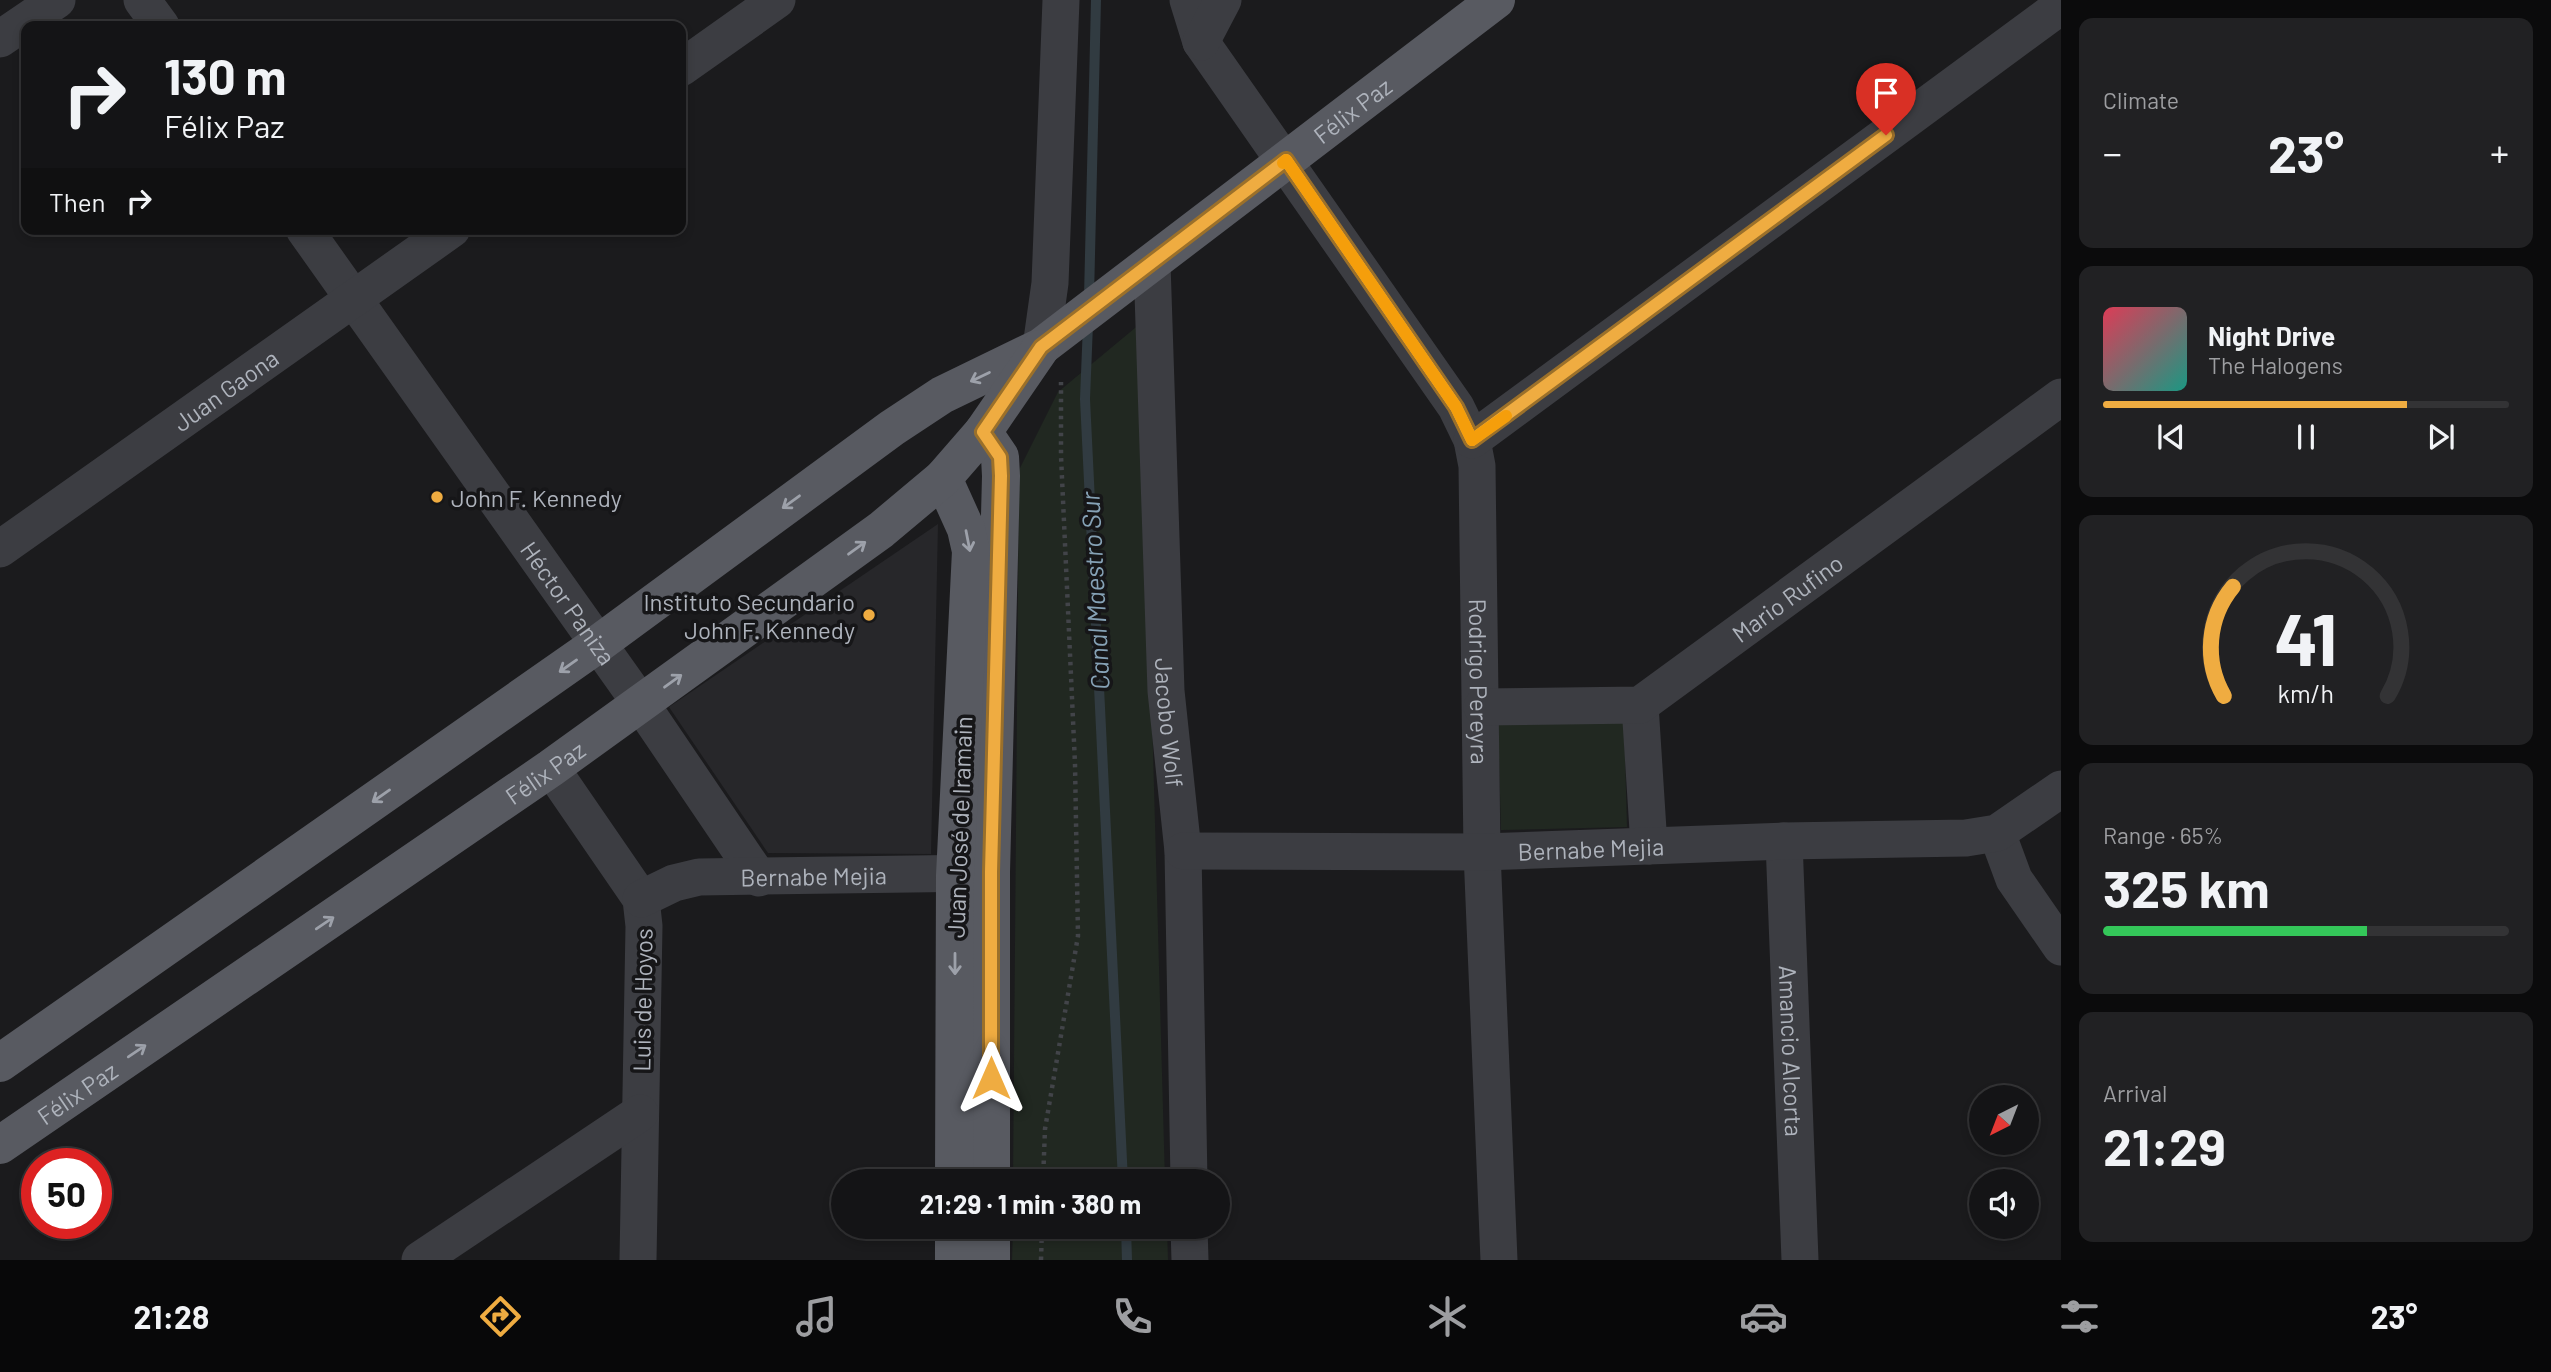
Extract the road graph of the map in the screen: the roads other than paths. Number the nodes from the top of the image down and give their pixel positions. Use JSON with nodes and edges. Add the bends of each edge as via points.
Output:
{"nodes":[{"id":1,"x":57,"y":0,"type":"edge"},
{"id":2,"x":142,"y":0,"type":"edge"},
{"id":3,"x":777,"y":0,"type":"edge"},
{"id":4,"x":1060,"y":0,"type":"edge"},
{"id":5,"x":1188,"y":0,"type":"edge"},
{"id":6,"x":1223,"y":0,"type":"edge"},
{"id":7,"x":1496,"y":0,"type":"edge"},
{"id":8,"x":2061,"y":6,"type":"edge"},
{"id":9,"x":26,"y":21,"type":"edge"},
{"id":10,"x":157,"y":21,"type":"edge"},
{"id":11,"x":21,"y":25,"type":"edge"},
{"id":12,"x":0,"y":39,"type":"edge"},
{"id":13,"x":1201,"y":42,"type":"junction"},
{"id":14,"x":686,"y":64,"type":"edge"},
{"id":15,"x":1286,"y":160,"type":"junction"},
{"id":16,"x":308,"y":235,"type":"edge"},
{"id":17,"x":445,"y":235,"type":"edge"},
{"id":18,"x":1152,"y":263,"type":"junction"},
{"id":19,"x":354,"y":299,"type":"junction"},
{"id":20,"x":1051,"y":361,"type":"junction"},
{"id":21,"x":2061,"y":397,"type":"edge"},
{"id":22,"x":983,"y":432,"type":"junction"},
{"id":23,"x":1472,"y":440,"type":"junction"},
{"id":24,"x":943,"y":478,"type":"junction"},
{"id":25,"x":0,"y":550,"type":"edge"},
{"id":26,"x":598,"y":644,"type":"junction"},
{"id":27,"x":641,"y":704,"type":"junction"},
{"id":28,"x":1640,"y":705,"type":"junction"},
{"id":29,"x":1482,"y":707,"type":"junction"},
{"id":30,"x":551,"y":768,"type":"junction"},
{"id":31,"x":2061,"y":789,"type":"edge"},
{"id":32,"x":1997,"y":833,"type":"junction"},
{"id":33,"x":1784,"y":841,"type":"junction"},
{"id":34,"x":1649,"y":846,"type":"junction"},
{"id":35,"x":1183,"y":851,"type":"junction"},
{"id":36,"x":1482,"y":852,"type":"junction"},
{"id":37,"x":973,"y":874,"type":"junction"},
{"id":38,"x":759,"y":877,"type":"junction"},
{"id":39,"x":641,"y":899,"type":"junction"},
{"id":40,"x":2061,"y":947,"type":"edge"},
{"id":41,"x":0,"y":1063,"type":"edge"},
{"id":42,"x":640,"y":1113,"type":"junction"},
{"id":43,"x":0,"y":1145,"type":"edge"},
{"id":44,"x":955,"y":1169,"type":"edge"},
{"id":45,"x":990,"y":1169,"type":"edge"},
{"id":46,"x":1189,"y":1169,"type":"edge"},
{"id":47,"x":954,"y":1239,"type":"edge"},
{"id":48,"x":991,"y":1239,"type":"edge"},
{"id":49,"x":1189,"y":1239,"type":"edge"},
{"id":50,"x":420,"y":1260,"type":"edge"},
{"id":51,"x":638,"y":1260,"type":"edge"},
{"id":52,"x":954,"y":1260,"type":"edge"},
{"id":53,"x":991,"y":1260,"type":"edge"},
{"id":54,"x":1190,"y":1260,"type":"edge"},
{"id":55,"x":1499,"y":1260,"type":"edge"},
{"id":56,"x":1800,"y":1260,"type":"edge"}],
"edges":[{"from":1,"to":9,"type":"street"},
{"from":2,"to":10,"type":"street"},
{"from":3,"to":14,"type":"street"},
{"from":4,"to":20,"type":"street"},
{"from":5,"to":13,"type":"street","name":"Rodrigo Pereyra"},
{"from":6,"to":13,"type":"street"},
{"from":7,"to":15,"type":"main road","name":"Félix Paz"},
{"from":8,"to":23,"type":"street"},
{"from":11,"to":12,"type":"street"},
{"from":13,"to":15,"type":"street","name":"Rodrigo Pereyra"},
{"from":15,"to":18,"type":"main road","name":"Félix Paz"},
{"from":15,"to":23,"type":"street","name":"Rodrigo Pereyra","via":[[1456,407]]},
{"from":16,"to":19,"type":"street","name":"Héctor Paniza"},
{"from":17,"to":19,"type":"street","name":"Juan Gaona"},
{"from":18,"to":20,"type":"main road","name":"Félix Paz"},
{"from":18,"to":35,"type":"street","name":"Jacobo Wolf","via":[[1166,691]]},
{"from":19,"to":25,"type":"street","name":"Juan Gaona"},
{"from":19,"to":26,"type":"street","name":"Héctor Paniza"},
{"from":20,"to":22,"type":"main road","name":"Félix Paz"},
{"from":20,"to":26,"type":"main road","name":"Félix Paz","one_way":true,"via":[[942,395]]},
{"from":21,"to":28,"type":"street","name":"Mario Rufino"},
{"from":22,"to":24,"type":"main road","name":"Félix Paz"},
{"from":22,"to":37,"type":"main road","name":"Juan José de Iramain","via":[[1000,457],[1001,476]]},
{"from":23,"to":29,"type":"street","name":"Rodrigo Pereyra","via":[[1477,466]]},
{"from":27,"to":24,"type":"main road","name":"Félix Paz","one_way":true,"via":[[881,530]]},
{"from":24,"to":37,"type":"main road","name":"Juan José de Iramain","one_way":true,"via":[[971,551]]},
{"from":26,"to":27,"type":"street","name":"Héctor Paniza"},
{"from":26,"to":41,"type":"main road","name":"Félix Paz","one_way":true},
{"from":27,"to":30,"type":"main road","name":"Félix Paz"},
{"from":27,"to":38,"type":"street","name":"Héctor Paniza"},
{"from":28,"to":29,"type":"street"},
{"from":28,"to":34,"type":"street"},
{"from":29,"to":36,"type":"street","name":"Rodrigo Pereyra"},
{"from":30,"to":39,"type":"street","name":"Luis de Hoyos"},
{"from":43,"to":30,"type":"main road","name":"Félix Paz","one_way":true},
{"from":31,"to":32,"type":"street"},
{"from":32,"to":33,"type":"street","name":"Bernabe Mejia","via":[[1966,838]]},
{"from":32,"to":40,"type":"street","via":[[2014,879]]},
{"from":33,"to":34,"type":"street","name":"Bernabe Mejia"},
{"from":33,"to":56,"type":"street","name":"Amancio Alcorta"},
{"from":34,"to":36,"type":"street","name":"Bernabe Mejia"},
{"from":35,"to":36,"type":"street","name":"Bernabe Mejia"},
{"from":35,"to":46,"type":"street","name":"Jacobo Wolf"},
{"from":36,"to":55,"type":"street","name":"Rodrigo Pereyra"},
{"from":37,"to":38,"type":"street","name":"Bernabe Mejia"},
{"from":37,"to":44,"type":"main road","name":"Juan José de Iramain","one_way":true},
{"from":37,"to":45,"type":"main road","name":"Juan José de Iramain"},
{"from":38,"to":39,"type":"street","name":"Bernabe Mejia","via":[[699,877]]},
{"from":39,"to":42,"type":"street","name":"Luis de Hoyos"},
{"from":42,"to":50,"type":"street"},
{"from":42,"to":51,"type":"street","name":"Luis de Hoyos"},
{"from":47,"to":52,"type":"main road"},
{"from":48,"to":53,"type":"main road"},
{"from":49,"to":54,"type":"street"}]}
